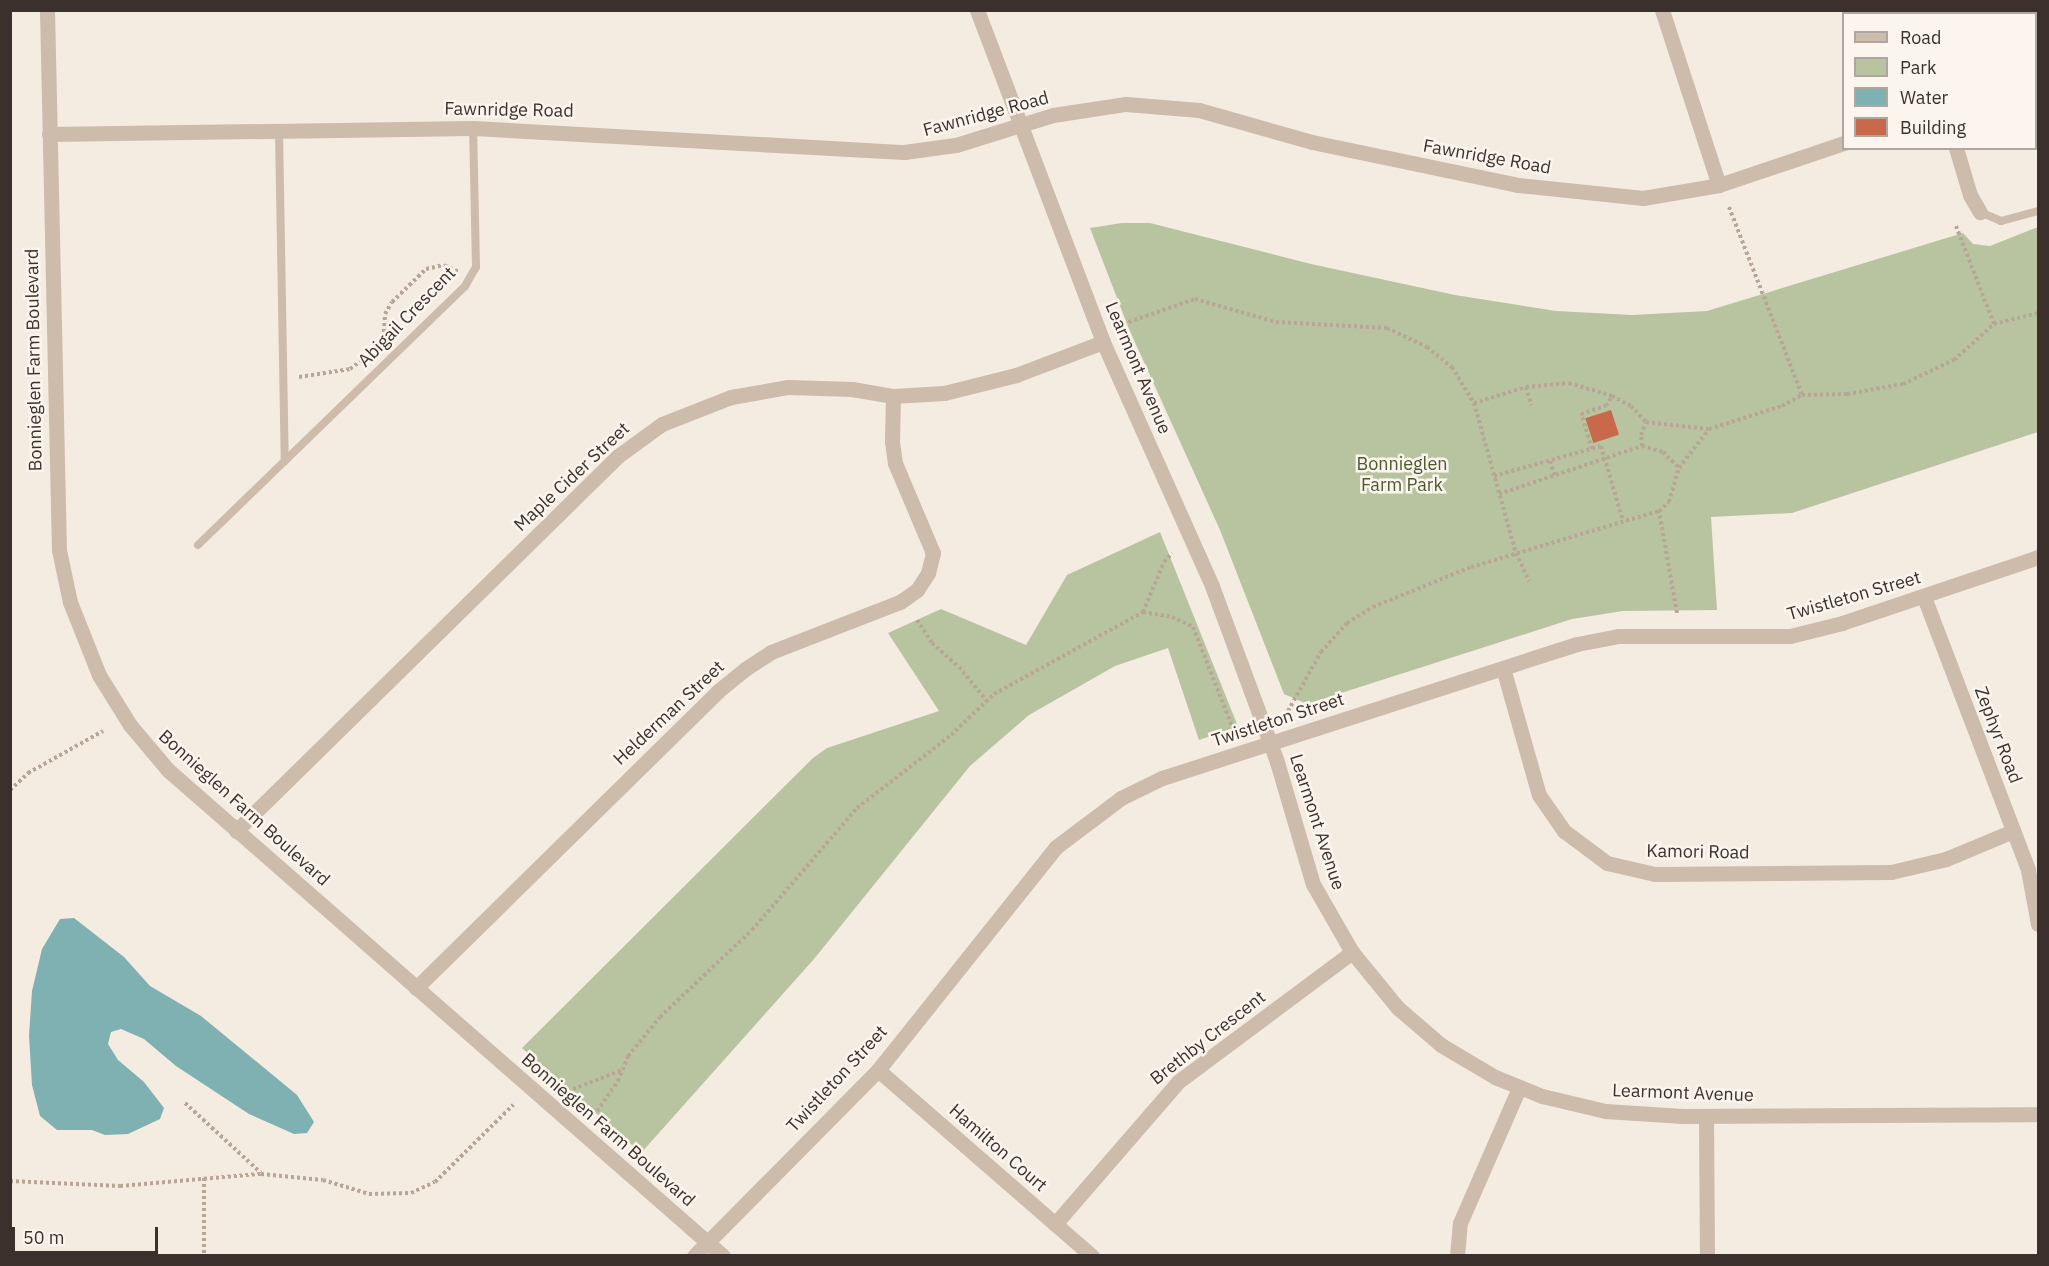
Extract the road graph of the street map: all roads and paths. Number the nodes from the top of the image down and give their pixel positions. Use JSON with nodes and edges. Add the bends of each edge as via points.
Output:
{"nodes":[{"id":1,"x":47,"y":10,"type":"edge"},
{"id":2,"x":977,"y":10,"type":"edge"},
{"id":3,"x":1662,"y":10,"type":"edge"},
{"id":4,"x":1020,"y":124,"type":"junction"},
{"id":5,"x":473,"y":128,"type":"junction"},
{"id":6,"x":279,"y":131,"type":"junction"},
{"id":7,"x":48,"y":134,"type":"junction"},
{"id":8,"x":1842,"y":144,"type":"edge"},
{"id":9,"x":1957,"y":150,"type":"edge"},
{"id":10,"x":1719,"y":185,"type":"junction"},
{"id":11,"x":1728,"y":207,"type":"dead end"},
{"id":12,"x":2038,"y":211,"type":"edge"},
{"id":13,"x":1980,"y":212,"type":"joint"},
{"id":14,"x":1956,"y":226,"type":"dead end"},
{"id":15,"x":459,"y":272,"type":"dead end"},
{"id":16,"x":2038,"y":313,"type":"edge"},
{"id":17,"x":1123,"y":324,"type":"dead end"},
{"id":18,"x":1994,"y":324,"type":"junction"},
{"id":19,"x":1103,"y":342,"type":"junction"},
{"id":20,"x":298,"y":377,"type":"dead end"},
{"id":21,"x":1526,"y":387,"type":"junction"},
{"id":22,"x":1802,"y":394,"type":"junction"},
{"id":23,"x":893,"y":396,"type":"junction"},
{"id":24,"x":1612,"y":396,"type":"junction"},
{"id":25,"x":1474,"y":403,"type":"junction"},
{"id":26,"x":1531,"y":405,"type":"dead end"},
{"id":27,"x":1646,"y":422,"type":"junction"},
{"id":28,"x":1709,"y":429,"type":"junction"},
{"id":29,"x":1642,"y":446,"type":"junction"},
{"id":30,"x":1592,"y":449,"type":"junction"},
{"id":31,"x":285,"y":461,"type":"junction"},
{"id":32,"x":1550,"y":461,"type":"junction"},
{"id":33,"x":1605,"y":461,"type":"junction"},
{"id":34,"x":1679,"y":468,"type":"junction"},
{"id":35,"x":1494,"y":476,"type":"junction"},
{"id":36,"x":1555,"y":476,"type":"junction"},
{"id":37,"x":1499,"y":494,"type":"junction"},
{"id":38,"x":1659,"y":511,"type":"junction"},
{"id":39,"x":1623,"y":521,"type":"junction"},
{"id":40,"x":198,"y":545,"type":"dead end"},
{"id":41,"x":1172,"y":553,"type":"dead end"},
{"id":42,"x":1516,"y":553,"type":"junction"},
{"id":43,"x":2038,"y":557,"type":"edge"},
{"id":44,"x":1528,"y":581,"type":"dead end"},
{"id":45,"x":1924,"y":597,"type":"junction"},
{"id":46,"x":1143,"y":612,"type":"junction"},
{"id":47,"x":1677,"y":613,"type":"dead end"},
{"id":48,"x":918,"y":620,"type":"dead end"},
{"id":49,"x":1503,"y":668,"type":"junction"},
{"id":50,"x":987,"y":701,"type":"junction"},
{"id":51,"x":1288,"y":711,"type":"dead end"},
{"id":52,"x":1240,"y":728,"type":"dead end"},
{"id":53,"x":103,"y":731,"type":"dead end"},
{"id":54,"x":1271,"y":743,"type":"junction"},
{"id":55,"x":10,"y":790,"type":"edge"},
{"id":56,"x":236,"y":831,"type":"junction"},
{"id":57,"x":2013,"y":831,"type":"junction"},
{"id":58,"x":2038,"y":924,"type":"edge"},
{"id":59,"x":1352,"y":952,"type":"junction"},
{"id":60,"x":416,"y":988,"type":"junction"},
{"id":61,"x":622,"y":1070,"type":"junction"},
{"id":62,"x":878,"y":1070,"type":"junction"},
{"id":63,"x":1519,"y":1088,"type":"junction"},
{"id":64,"x":573,"y":1089,"type":"dead end"},
{"id":65,"x":185,"y":1103,"type":"dead end"},
{"id":66,"x":513,"y":1105,"type":"dead end"},
{"id":67,"x":597,"y":1111,"type":"dead end"},
{"id":68,"x":2038,"y":1114,"type":"edge"},
{"id":69,"x":1706,"y":1116,"type":"junction"},
{"id":70,"x":261,"y":1174,"type":"junction"},
{"id":71,"x":204,"y":1178,"type":"junction"},
{"id":72,"x":10,"y":1181,"type":"edge"},
{"id":73,"x":1055,"y":1224,"type":"junction"},
{"id":74,"x":708,"y":1241,"type":"junction"},
{"id":75,"x":204,"y":1256,"type":"edge"},
{"id":76,"x":694,"y":1256,"type":"edge"},
{"id":77,"x":723,"y":1256,"type":"edge"},
{"id":78,"x":1092,"y":1256,"type":"edge"},
{"id":79,"x":1457,"y":1256,"type":"edge"},
{"id":80,"x":1707,"y":1256,"type":"edge"}],
"edges":[{"from":1,"to":7,"type":"street","name":"Bonnieglen Farm Boulevard"},
{"from":2,"to":4,"type":"street","name":"Learmont Avenue"},
{"from":3,"to":10,"type":"street"},
{"from":4,"to":5,"type":"street","name":"Fawnridge Road","via":[[956,145],[904,152]]},
{"from":4,"to":10,"type":"street","name":"Fawnridge Road","via":[[1126,104],[1199,110],[1312,142],[1518,185],[1643,198]]},
{"from":4,"to":19,"type":"street","name":"Learmont Avenue"},
{"from":5,"to":6,"type":"street","name":"Fawnridge Road"},
{"from":5,"to":31,"type":"lane","name":"Abigail Crescent","via":[[476,267],[465,286]]},
{"from":6,"to":7,"type":"street","name":"Fawnridge Road"},
{"from":6,"to":31,"type":"lane"},
{"from":7,"to":56,"type":"street","name":"Bonnieglen Farm Boulevard","via":[[57,523],[70,602],[87,651],[130,725],[168,770]]},
{"from":8,"to":10,"type":"street","name":"Fawnridge Road"},
{"from":9,"to":13,"type":"street","via":[[1970,195]]},
{"from":11,"to":22,"type":"path"},
{"from":12,"to":13,"type":"lane","via":[[2001,221]]},
{"from":14,"to":18,"type":"path"},
{"from":15,"to":20,"type":"path","via":[[444,265],[426,269],[388,308],[383,344],[350,369]]},
{"from":16,"to":18,"type":"path"},
{"from":17,"to":25,"type":"path","via":[[1195,299],[1276,322],[1387,328],[1427,347],[1452,367]]},
{"from":18,"to":22,"type":"path","via":[[1954,360],[1903,384],[1847,394]]},
{"from":19,"to":23,"type":"street","name":"Maple Cider Street","via":[[1017,375],[944,393]]},
{"from":19,"to":54,"type":"street","name":"Learmont Avenue","via":[[1201,558]]},
{"from":21,"to":24,"type":"path","via":[[1569,383]]},
{"from":21,"to":25,"type":"path"},
{"from":21,"to":26,"type":"path"},
{"from":22,"to":28,"type":"path","via":[[1773,410]]},
{"from":23,"to":56,"type":"street","name":"Maple Cider Street","via":[[814,386],[760,390],[687,412],[640,439]]},
{"from":23,"to":60,"type":"street","name":"Helderman Street","via":[[892,441],[896,463],[933,553],[928,573],[917,590],[900,602],[771,652],[745,669],[718,691]]},
{"from":24,"to":27,"type":"path","via":[[1631,406]]},
{"from":24,"to":30,"type":"path","via":[[1606,406],[1581,414]]},
{"from":25,"to":35,"type":"path"},
{"from":27,"to":28,"type":"path"},
{"from":27,"to":29,"type":"path"},
{"from":28,"to":34,"type":"path"},
{"from":29,"to":33,"type":"path"},
{"from":29,"to":34,"type":"path","via":[[1663,452]]},
{"from":30,"to":32,"type":"path"},
{"from":30,"to":33,"type":"path","via":[[1601,446]]},
{"from":31,"to":40,"type":"lane","name":"Abigail Crescent"},
{"from":32,"to":35,"type":"path"},
{"from":32,"to":36,"type":"path"},
{"from":33,"to":36,"type":"path"},
{"from":33,"to":39,"type":"path"},
{"from":34,"to":38,"type":"path","via":[[1669,502]]},
{"from":35,"to":37,"type":"path"},
{"from":36,"to":37,"type":"path"},
{"from":37,"to":42,"type":"path"},
{"from":38,"to":39,"type":"path"},
{"from":38,"to":47,"type":"path"},
{"from":39,"to":42,"type":"path"},
{"from":41,"to":46,"type":"path","via":[[1164,562]]},
{"from":42,"to":44,"type":"path"},
{"from":42,"to":51,"type":"path","via":[[1401,595],[1347,623],[1321,652]]},
{"from":43,"to":45,"type":"street","name":"Twistleton Street"},
{"from":45,"to":49,"type":"street","name":"Twistleton Street","via":[[1790,636],[1619,636],[1577,644]]},
{"from":45,"to":57,"type":"street","name":"Zephyr Road"},
{"from":46,"to":50,"type":"path"},
{"from":46,"to":52,"type":"path","via":[[1172,617],[1193,627],[1234,731]]},
{"from":48,"to":50,"type":"path","via":[[932,643]]},
{"from":49,"to":54,"type":"street","name":"Twistleton Street"},
{"from":49,"to":57,"type":"street","name":"Kamori Road","via":[[1539,795],[1564,831],[1607,863],[1655,874],[1891,872],[1946,859]]},
{"from":50,"to":61,"type":"path","via":[[835,829],[752,930],[660,1017],[628,1056]]},
{"from":53,"to":55,"type":"path","via":[[28,773]]},
{"from":54,"to":59,"type":"street","name":"Learmont Avenue","via":[[1313,884]]},
{"from":54,"to":62,"type":"street","name":"Twistleton Street","via":[[1162,777],[1079,826],[1030,877]]},
{"from":56,"to":60,"type":"street","name":"Bonnieglen Farm Boulevard"},
{"from":57,"to":58,"type":"street","name":"Zephyr Road","via":[[2028,870]]},
{"from":59,"to":63,"type":"street","name":"Learmont Avenue","via":[[1417,1026],[1468,1062]]},
{"from":59,"to":73,"type":"street","name":"Brethby Crescent","via":[[1179,1081]]},
{"from":60,"to":74,"type":"street","name":"Bonnieglen Farm Boulevard"},
{"from":61,"to":64,"type":"path"},
{"from":61,"to":67,"type":"path"},
{"from":62,"to":73,"type":"street","name":"Hamilton Court"},
{"from":62,"to":74,"type":"street","name":"Twistleton Street"},
{"from":63,"to":69,"type":"street","name":"Learmont Avenue","via":[[1605,1111]]},
{"from":63,"to":79,"type":"street","via":[[1460,1223]]},
{"from":65,"to":70,"type":"path"},
{"from":66,"to":70,"type":"path","via":[[435,1182],[411,1194],[369,1194],[323,1180]]},
{"from":68,"to":69,"type":"street","name":"Learmont Avenue"},
{"from":69,"to":80,"type":"street"},
{"from":70,"to":71,"type":"path"},
{"from":71,"to":72,"type":"path","via":[[120,1186]]},
{"from":71,"to":75,"type":"path"},
{"from":73,"to":78,"type":"street","name":"Hamilton Court"},
{"from":74,"to":76,"type":"street","name":"Twistleton Street"},
{"from":74,"to":77,"type":"street","name":"Bonnieglen Farm Boulevard"}]}
